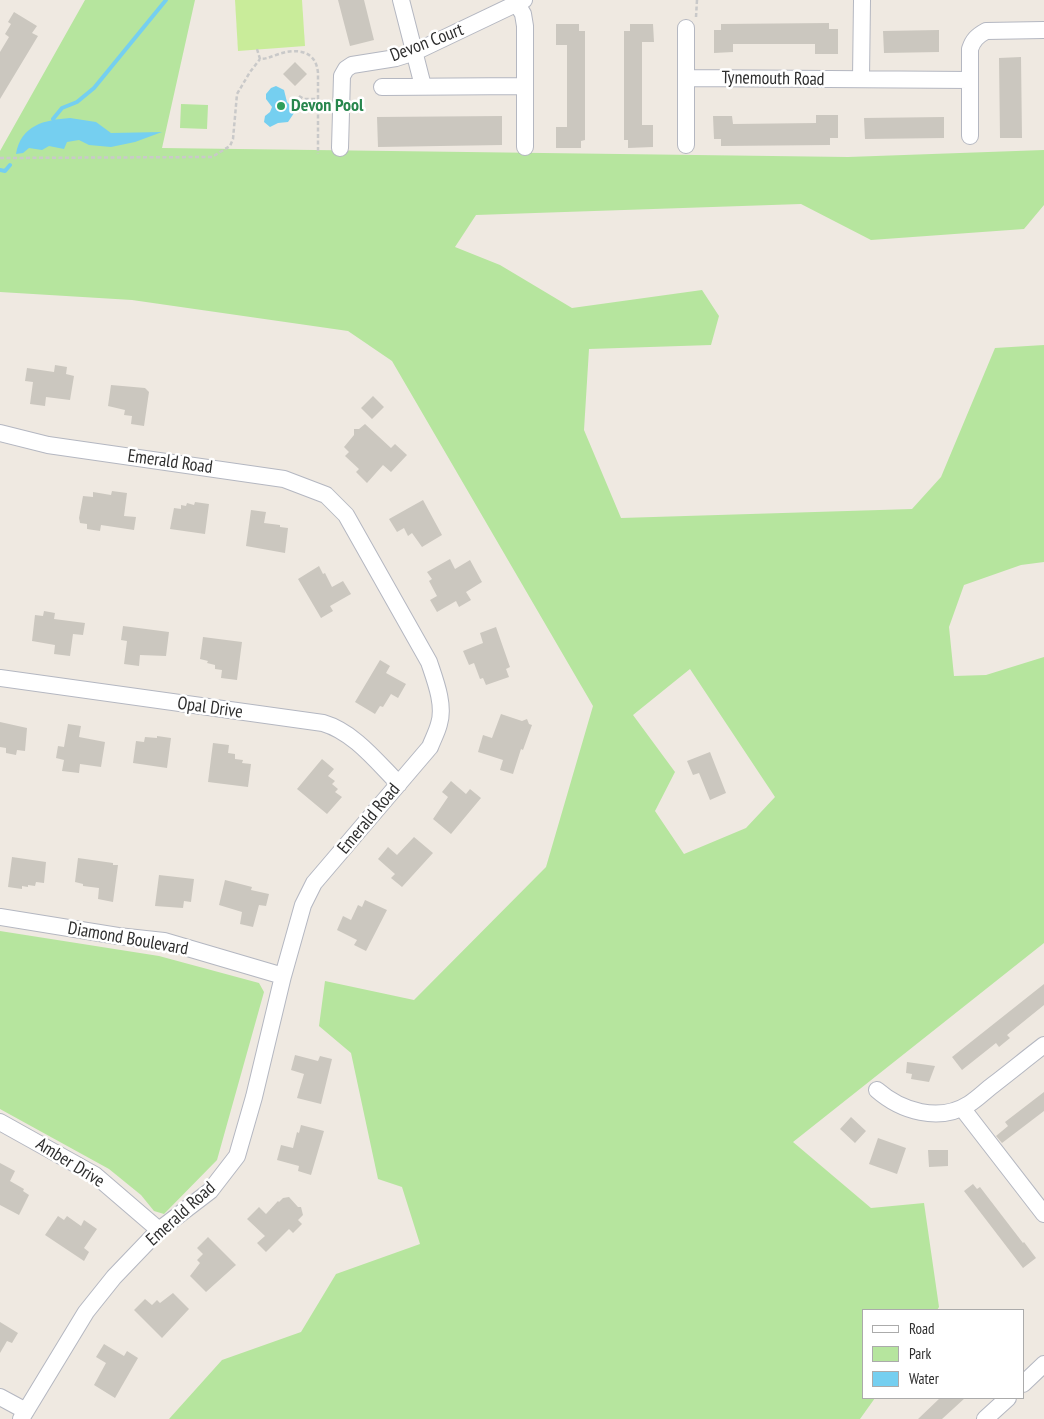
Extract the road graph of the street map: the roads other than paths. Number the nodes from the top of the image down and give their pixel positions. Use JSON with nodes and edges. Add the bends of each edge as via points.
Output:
{"nodes":[{"id":1,"x":401,"y":0,"type":"edge"},
{"id":2,"x":862,"y":0,"type":"edge"},
{"id":3,"x":512,"y":3,"type":"edge"},
{"id":4,"x":686,"y":28,"type":"dead end"},
{"id":5,"x":1044,"y":30,"type":"edge"},
{"id":6,"x":415,"y":52,"type":"junction"},
{"id":7,"x":686,"y":78,"type":"junction"},
{"id":8,"x":861,"y":79,"type":"junction"},
{"id":9,"x":970,"y":80,"type":"junction"},
{"id":10,"x":423,"y":86,"type":"junction"},
{"id":11,"x":525,"y":86,"type":"junction"},
{"id":12,"x":382,"y":87,"type":"dead end"},
{"id":13,"x":970,"y":136,"type":"dead end"},
{"id":14,"x":686,"y":145,"type":"dead end"},
{"id":15,"x":525,"y":147,"type":"dead end"},
{"id":16,"x":340,"y":148,"type":"dead end"},
{"id":17,"x":0,"y":433,"type":"edge"},
{"id":18,"x":0,"y":678,"type":"edge"},
{"id":19,"x":399,"y":784,"type":"junction"},
{"id":20,"x":0,"y":917,"type":"edge"},
{"id":21,"x":283,"y":976,"type":"junction"},
{"id":22,"x":1044,"y":1045,"type":"edge"},
{"id":23,"x":877,"y":1090,"type":"dead end"},
{"id":24,"x":962,"y":1108,"type":"junction"},
{"id":25,"x":0,"y":1122,"type":"edge"},
{"id":26,"x":1044,"y":1214,"type":"edge"},
{"id":27,"x":159,"y":1230,"type":"junction"},
{"id":28,"x":1044,"y":1364,"type":"edge"},
{"id":29,"x":1024,"y":1383,"type":"edge"},
{"id":30,"x":0,"y":1397,"type":"edge"},
{"id":31,"x":1007,"y":1399,"type":"edge"},
{"id":32,"x":23,"y":1415,"type":"edge"},
{"id":33,"x":985,"y":1419,"type":"edge"}],
"edges":[{"from":1,"to":6,"type":"street"},
{"from":2,"to":8,"type":"street"},
{"from":3,"to":6,"type":"street","name":"Devon Court"},
{"from":3,"to":11,"type":"street","via":[[523,14],[525,26]]},
{"from":4,"to":7,"type":"street"},
{"from":5,"to":9,"type":"street","via":[[978,35],[970,49]]},
{"from":6,"to":10,"type":"street"},
{"from":6,"to":16,"type":"street","name":"Devon Court","via":[[346,69],[342,76]]},
{"from":7,"to":8,"type":"street","name":"Tynemouth Road"},
{"from":7,"to":14,"type":"street"},
{"from":8,"to":9,"type":"street","name":"Tynemouth Road"},
{"from":9,"to":13,"type":"street"},
{"from":10,"to":11,"type":"street"},
{"from":10,"to":12,"type":"street"},
{"from":11,"to":15,"type":"street"},
{"from":17,"to":19,"type":"street","name":"Emerald Road","via":[[48,445],[284,479],[326,495],[346,515],[429,662],[436,683],[440,723],[430,746]]},
{"from":18,"to":19,"type":"street","name":"Opal Drive","via":[[324,723],[337,727],[353,739]]},
{"from":19,"to":21,"type":"street","name":"Emerald Road","via":[[314,883],[303,905]]},
{"from":20,"to":21,"type":"street","name":"Diamond Boulevard","via":[[164,942]]},
{"from":21,"to":27,"type":"street","name":"Emerald Road","via":[[237,1156],[210,1191]]},
{"from":22,"to":24,"type":"street"},
{"from":23,"to":24,"type":"street","via":[[913,1111],[930,1113]]},
{"from":24,"to":26,"type":"street"},
{"from":25,"to":27,"type":"street","name":"Amber Drive","via":[[95,1175]]},
{"from":27,"to":32,"type":"street","name":"Emerald Road","via":[[86,1312]]},
{"from":28,"to":29,"type":"street"},
{"from":30,"to":32,"type":"street"},
{"from":31,"to":33,"type":"street"}]}
